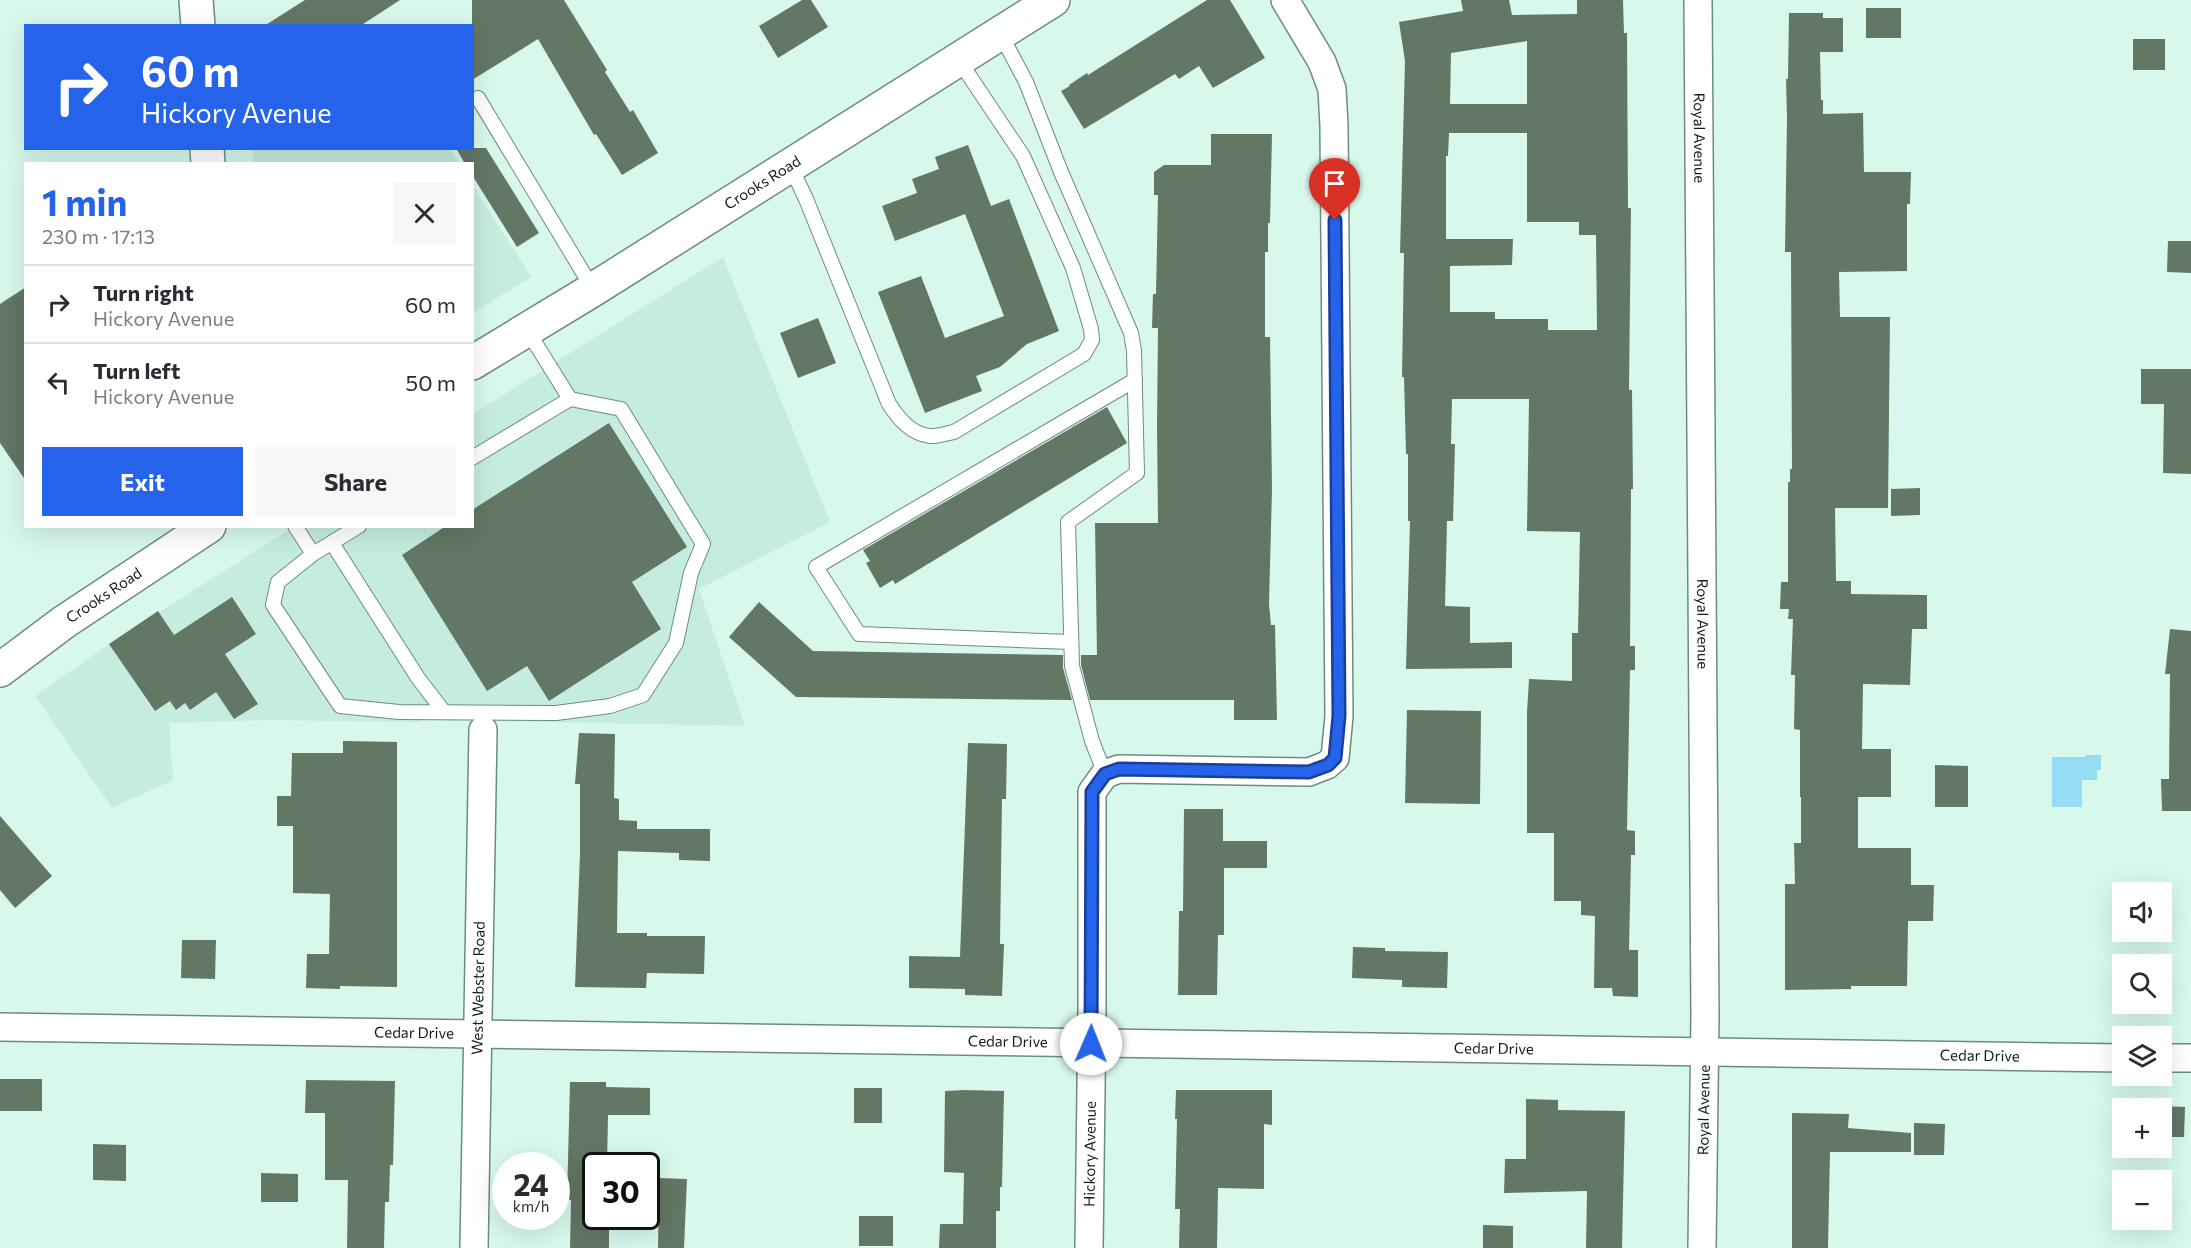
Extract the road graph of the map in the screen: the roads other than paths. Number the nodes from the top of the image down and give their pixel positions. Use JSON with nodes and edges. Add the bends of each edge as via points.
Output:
{"nodes":[{"id":1,"x":196,"y":0,"type":"edge"},
{"id":2,"x":1053,"y":0,"type":"edge"},
{"id":3,"x":1285,"y":0,"type":"edge"},
{"id":4,"x":1698,"y":0,"type":"edge"},
{"id":5,"x":198,"y":24,"type":"edge"},
{"id":6,"x":1000,"y":33,"type":"junction"},
{"id":7,"x":958,"y":59,"type":"junction"},
{"id":8,"x":478,"y":98,"type":"dead end"},
{"id":9,"x":790,"y":165,"type":"junction"},
{"id":10,"x":594,"y":289,"type":"junction"},
{"id":11,"x":527,"y":330,"type":"junction"},
{"id":12,"x":474,"y":362,"type":"edge"},
{"id":13,"x":1135,"y":380,"type":"junction"},
{"id":14,"x":570,"y":399,"type":"junction"},
{"id":15,"x":474,"y":457,"type":"edge"},
{"id":16,"x":206,"y":528,"type":"edge"},
{"id":17,"x":296,"y":528,"type":"edge"},
{"id":18,"x":356,"y":528,"type":"edge"},
{"id":19,"x":332,"y":543,"type":"junction"},
{"id":20,"x":313,"y":554,"type":"junction"},
{"id":21,"x":1070,"y":642,"type":"junction"},
{"id":22,"x":0,"y":670,"type":"edge"},
{"id":23,"x":444,"y":712,"type":"junction"},
{"id":24,"x":483,"y":730,"type":"dead end"},
{"id":25,"x":1105,"y":774,"type":"junction"},
{"id":26,"x":0,"y":1027,"type":"edge"},
{"id":27,"x":479,"y":1035,"type":"junction"},
{"id":28,"x":1091,"y":1044,"type":"junction"},
{"id":29,"x":1705,"y":1051,"type":"junction"},
{"id":30,"x":2112,"y":1058,"type":"edge"},
{"id":31,"x":2172,"y":1058,"type":"edge"},
{"id":32,"x":2191,"y":1058,"type":"edge"},
{"id":33,"x":474,"y":1248,"type":"edge"},
{"id":34,"x":1089,"y":1248,"type":"edge"},
{"id":35,"x":1702,"y":1248,"type":"edge"}],
"edges":[{"from":1,"to":5,"type":"main road"},
{"from":2,"to":6,"type":"main road","name":"Crooks Road"},
{"from":3,"to":25,"type":"street","via":[[1322,62],[1332,90],[1339,716],[1335,758],[1309,772],[1119,769]]},
{"from":4,"to":29,"type":"street","name":"Royal Avenue"},
{"from":6,"to":7,"type":"main road","name":"Crooks Road"},
{"from":6,"to":13,"type":"lane","via":[[1026,82],[1131,333]]},
{"from":7,"to":9,"type":"main road","name":"Crooks Road"},
{"from":7,"to":9,"type":"lane","via":[[1023,156],[1073,268],[1091,329],[1092,340],[1084,354],[954,432],[931,437],[913,430],[889,404]]},
{"from":8,"to":10,"type":"lane"},
{"from":9,"to":10,"type":"main road","name":"Crooks Road"},
{"from":10,"to":11,"type":"main road","name":"Crooks Road"},
{"from":11,"to":12,"type":"main road","name":"Crooks Road"},
{"from":11,"to":14,"type":"lane"},
{"from":13,"to":21,"type":"lane","via":[[1137,473],[1068,522]]},
{"from":13,"to":21,"type":"lane","via":[[816,567],[859,634]]},
{"from":14,"to":15,"type":"lane"},
{"from":14,"to":23,"type":"lane","via":[[621,409],[703,544],[691,573],[676,643],[643,695],[610,706],[556,713]]},
{"from":16,"to":22,"type":"main road","name":"Crooks Road","via":[[64,622]]},
{"from":17,"to":20,"type":"lane"},
{"from":18,"to":19,"type":"lane"},
{"from":19,"to":20,"type":"lane"},
{"from":19,"to":23,"type":"lane"},
{"from":20,"to":23,"type":"lane","via":[[278,582],[273,605],[340,706]]},
{"from":21,"to":25,"type":"lane","via":[[1072,666]]},
{"from":24,"to":27,"type":"street","name":"West Webster Road"},
{"from":25,"to":28,"type":"street","name":"Hickory Avenue","via":[[1092,792]]},
{"from":26,"to":27,"type":"street","name":"Cedar Drive"},
{"from":27,"to":28,"type":"street","name":"Cedar Drive"},
{"from":27,"to":33,"type":"street","name":"West Webster Road"},
{"from":28,"to":29,"type":"street","name":"Cedar Drive"},
{"from":28,"to":34,"type":"street","name":"Hickory Avenue"},
{"from":29,"to":30,"type":"street","name":"Cedar Drive"},
{"from":29,"to":35,"type":"street","name":"Royal Avenue"},
{"from":31,"to":32,"type":"street"}]}
